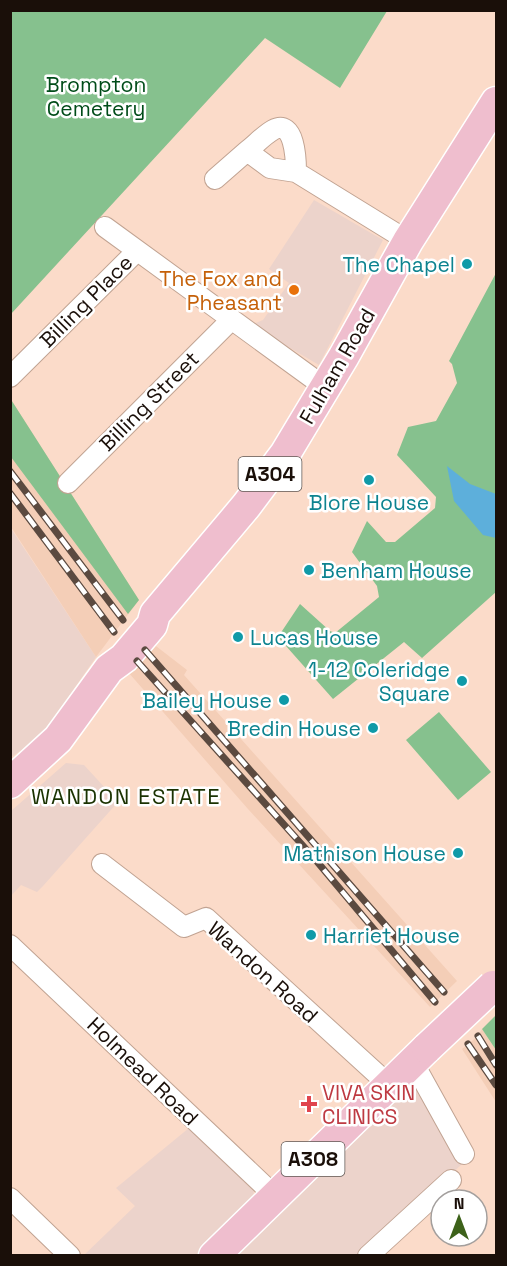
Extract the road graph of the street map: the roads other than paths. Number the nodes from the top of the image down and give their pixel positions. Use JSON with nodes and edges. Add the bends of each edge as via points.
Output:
{"nodes":[{"id":1,"x":496,"y":102,"type":"edge"},
{"id":2,"x":247,"y":151,"type":"junction"},
{"id":3,"x":296,"y":171,"type":"junction"},
{"id":4,"x":215,"y":179,"type":"dead end"},
{"id":5,"x":105,"y":227,"type":"dead end"},
{"id":6,"x":408,"y":241,"type":"junction"},
{"id":7,"x":137,"y":250,"type":"junction"},
{"id":8,"x":231,"y":320,"type":"junction"},
{"id":9,"x":10,"y":377,"type":"edge"},
{"id":10,"x":326,"y":388,"type":"junction"},
{"id":11,"x":68,"y":483,"type":"dead end"},
{"id":12,"x":10,"y":783,"type":"edge"},
{"id":13,"x":102,"y":864,"type":"dead end"},
{"id":14,"x":10,"y":945,"type":"edge"},
{"id":15,"x":495,"y":984,"type":"edge"},
{"id":16,"x":420,"y":1055,"type":"junction"},
{"id":17,"x":389,"y":1085,"type":"junction"},
{"id":18,"x":464,"y":1154,"type":"dead end"},
{"id":19,"x":451,"y":1180,"type":"dead end"},
{"id":20,"x":275,"y":1196,"type":"junction"},
{"id":21,"x":10,"y":1198,"type":"edge"},
{"id":22,"x":70,"y":1256,"type":"edge"},
{"id":23,"x":214,"y":1256,"type":"edge"},
{"id":24,"x":368,"y":1256,"type":"edge"}],
"edges":[{"from":1,"to":6,"type":"main road","name":"Fulham Road","number":"A304"},
{"from":2,"to":3,"type":"street","via":[[270,168]]},
{"from":2,"to":3,"type":"street","via":[[274,129],[286,130],[295,144]]},
{"from":2,"to":4,"type":"street"},
{"from":3,"to":6,"type":"street"},
{"from":5,"to":7,"type":"street"},
{"from":6,"to":10,"type":"main road","name":"Fulham Road","number":"A304"},
{"from":7,"to":8,"type":"street"},
{"from":7,"to":9,"type":"street","name":"Billing Place"},
{"from":8,"to":10,"type":"street"},
{"from":8,"to":11,"type":"street","name":"Billing Street"},
{"from":10,"to":12,"type":"main road","name":"Fulham Road","number":"A304","via":[[285,454],[246,506],[155,614],[140,616],[112,652],[109,669],[58,739]]},
{"from":13,"to":17,"type":"street","name":"Wandon Road","via":[[184,927],[206,918]]},
{"from":14,"to":20,"type":"street","name":"Holmead Road"},
{"from":15,"to":16,"type":"main road","number":"A308","bridge":true},
{"from":16,"to":17,"type":"main road","number":"A308"},
{"from":16,"to":18,"type":"street"},
{"from":17,"to":20,"type":"main road","number":"A308"},
{"from":19,"to":24,"type":"street"},
{"from":20,"to":23,"type":"main road","number":"A308"},
{"from":21,"to":22,"type":"street"}]}
